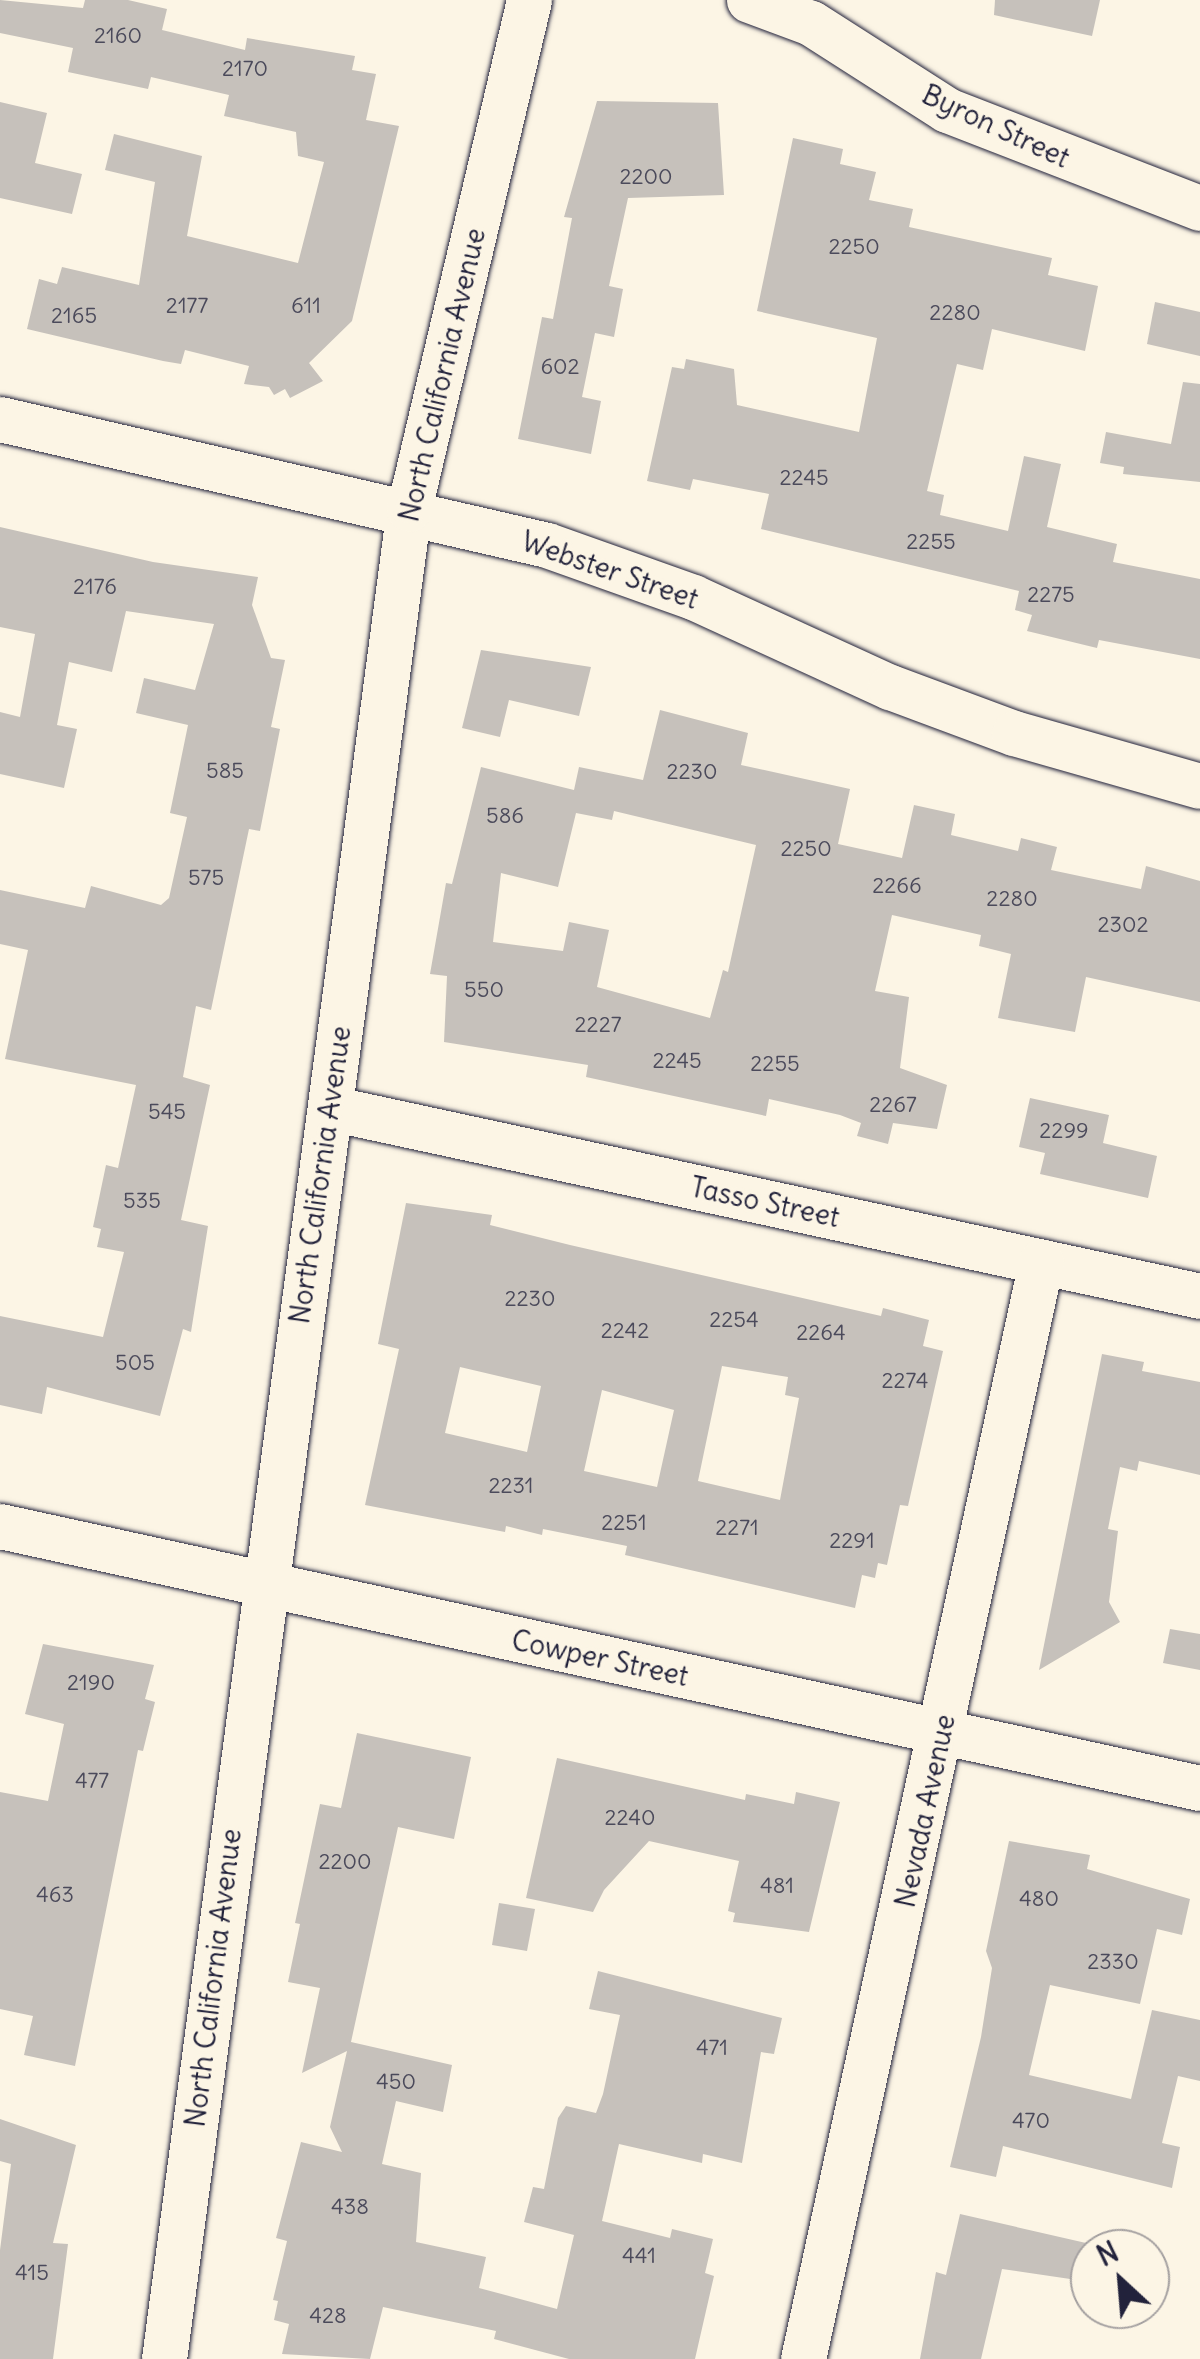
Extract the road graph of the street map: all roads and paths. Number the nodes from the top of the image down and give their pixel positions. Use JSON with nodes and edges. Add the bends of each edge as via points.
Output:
{"nodes":[{"id":1,"x":529,"y":0,"type":"edge"},
{"id":2,"x":748,"y":0,"type":"edge"},
{"id":3,"x":1200,"y":208,"type":"edge"},
{"id":4,"x":0,"y":419,"type":"edge"},
{"id":5,"x":409,"y":510,"type":"junction"},
{"id":6,"x":1200,"y":786,"type":"edge"},
{"id":7,"x":330,"y":1108,"type":"junction"},
{"id":8,"x":1041,"y":1262,"type":"junction"},
{"id":9,"x":1200,"y":1296,"type":"edge"},
{"id":10,"x":0,"y":1526,"type":"edge"},
{"id":11,"x":264,"y":1584,"type":"junction"},
{"id":12,"x":942,"y":1732,"type":"junction"},
{"id":13,"x":1200,"y":1788,"type":"edge"},
{"id":14,"x":164,"y":2359,"type":"edge"},
{"id":15,"x":803,"y":2359,"type":"edge"}],
"edges":[{"from":1,"to":5,"type":"street","name":"North California Avenue"},
{"from":2,"to":3,"type":"street","name":"Byron Street","via":[[811,23],[946,110]]},
{"from":4,"to":5,"type":"street","name":"Webster Street"},
{"from":5,"to":6,"type":"street","name":"Webster Street","via":[[605,563],[1014,734]]},
{"from":5,"to":7,"type":"street","name":"North California Avenue"},
{"from":7,"to":8,"type":"street","name":"Tasso Street"},
{"from":7,"to":11,"type":"street","name":"North California Avenue"},
{"from":8,"to":9,"type":"street","name":"Tasso Street"},
{"from":8,"to":12,"type":"street","name":"Nevada Avenue"},
{"from":10,"to":11,"type":"street","name":"Cowper Street"},
{"from":11,"to":12,"type":"street","name":"Cowper Street"},
{"from":11,"to":14,"type":"street","name":"North California Avenue"},
{"from":12,"to":13,"type":"street","name":"Cowper Street"},
{"from":12,"to":15,"type":"street","name":"Nevada Avenue"}]}
